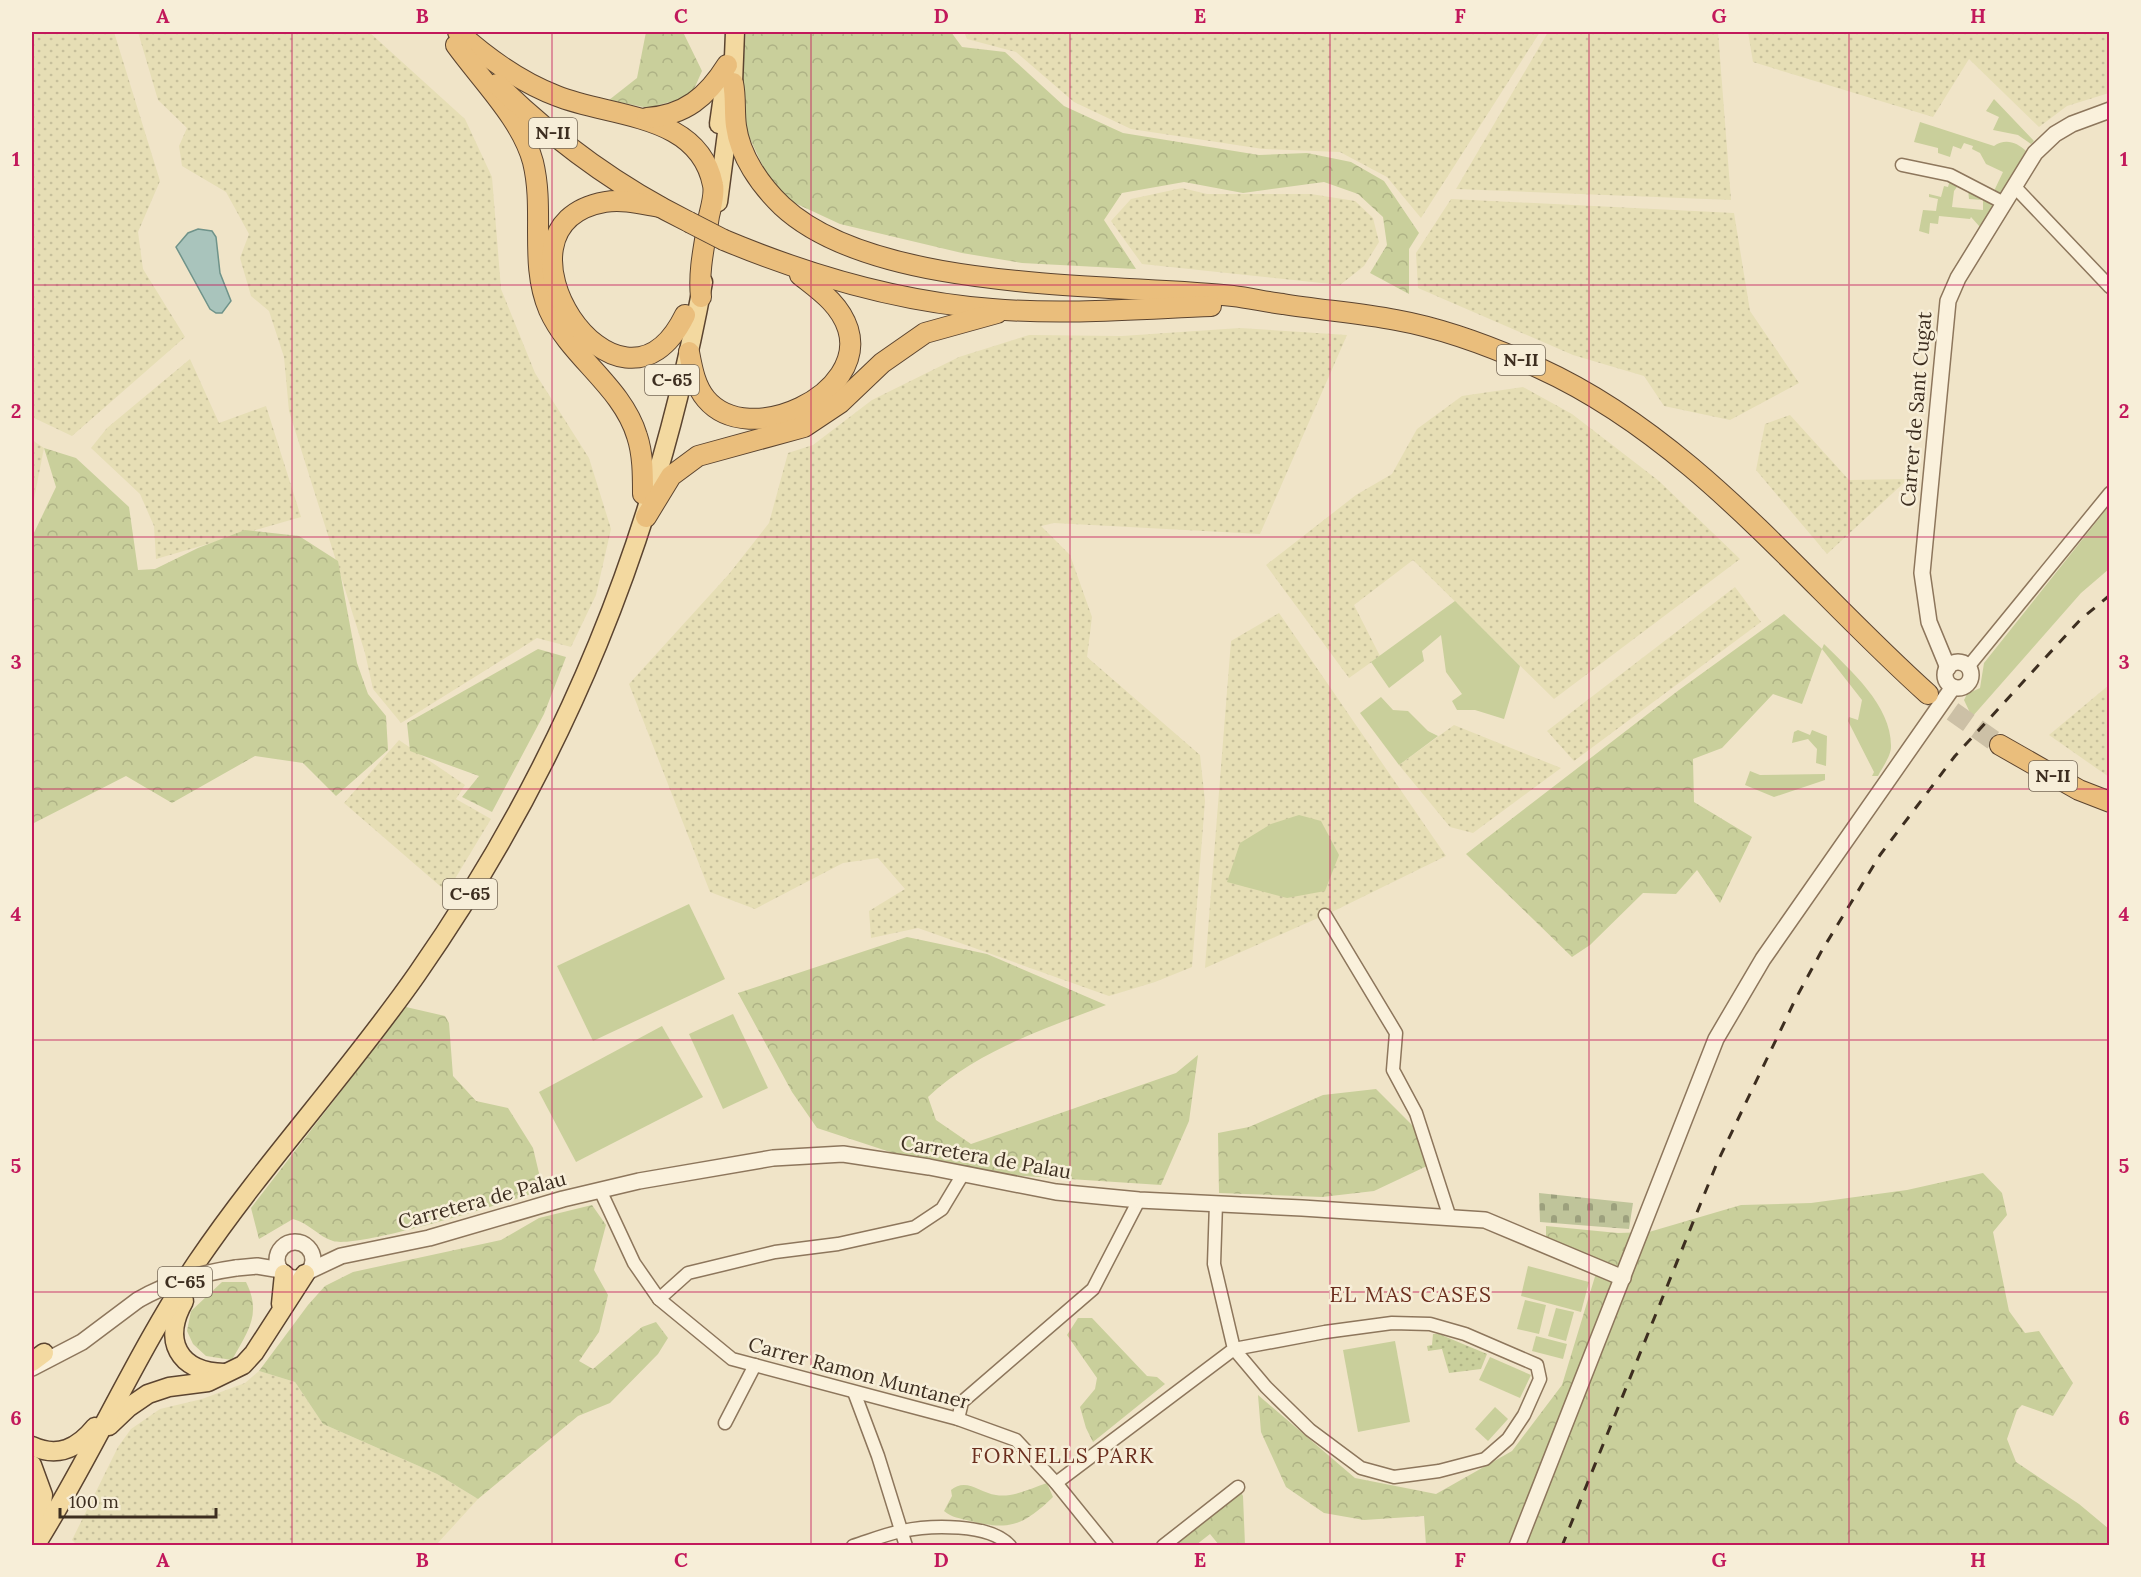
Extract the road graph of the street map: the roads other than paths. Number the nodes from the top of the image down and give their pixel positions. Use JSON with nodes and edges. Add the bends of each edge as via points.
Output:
{"nodes":[{"id":1,"x":735,"y":32,"type":"edge"},
{"id":2,"x":452,"y":36,"type":"edge"},
{"id":3,"x":730,"y":74,"type":"junction"},
{"id":4,"x":2109,"y":112,"type":"edge"},
{"id":5,"x":641,"y":118,"type":"junction"},
{"id":6,"x":1902,"y":165,"type":"dead end"},
{"id":7,"x":711,"y":176,"type":"junction"},
{"id":8,"x":2014,"y":186,"type":"junction"},
{"id":9,"x":2004,"y":203,"type":"junction"},
{"id":10,"x":660,"y":207,"type":"junction"},
{"id":11,"x":788,"y":266,"type":"junction"},
{"id":12,"x":2109,"y":287,"type":"edge"},
{"id":13,"x":700,"y":297,"type":"junction"},
{"id":14,"x":1285,"y":305,"type":"junction"},
{"id":15,"x":1009,"y":310,"type":"junction"},
{"id":16,"x":685,"y":315,"type":"junction"},
{"id":17,"x":689,"y":352,"type":"junction"},
{"id":18,"x":2109,"y":493,"type":"edge"},
{"id":19,"x":643,"y":494,"type":"junction"},
{"id":20,"x":646,"y":517,"type":"junction"},
{"id":21,"x":621,"y":580,"type":"junction"},
{"id":22,"x":1968,"y":667,"type":"junction"},
{"id":23,"x":1948,"y":668,"type":"junction"},
{"id":24,"x":1953,"y":687,"type":"junction"},
{"id":25,"x":1928,"y":694,"type":"tunnel mouth"},
{"id":26,"x":2000,"y":745,"type":"tunnel mouth"},
{"id":27,"x":2109,"y":802,"type":"edge"},
{"id":28,"x":1325,"y":915,"type":"dead end"},
{"id":29,"x":963,"y":1174,"type":"junction"},
{"id":30,"x":600,"y":1190,"type":"junction"},
{"id":31,"x":1139,"y":1200,"type":"junction"},
{"id":32,"x":1216,"y":1203,"type":"junction"},
{"id":33,"x":237,"y":1207,"type":"junction"},
{"id":34,"x":1450,"y":1218,"type":"junction"},
{"id":35,"x":304,"y":1244,"type":"junction"},
{"id":36,"x":280,"y":1249,"type":"junction"},
{"id":37,"x":342,"y":1256,"type":"junction"},
{"id":38,"x":257,"y":1266,"type":"junction"},
{"id":39,"x":283,"y":1272,"type":"junction"},
{"id":40,"x":306,"y":1273,"type":"junction"},
{"id":41,"x":1623,"y":1278,"type":"junction"},
{"id":42,"x":659,"y":1299,"type":"junction"},
{"id":43,"x":279,"y":1312,"type":"junction"},
{"id":44,"x":102,"y":1326,"type":"junction"},
{"id":45,"x":1234,"y":1349,"type":"junction"},
{"id":46,"x":36,"y":1357,"type":"edge"},
{"id":47,"x":755,"y":1365,"type":"junction"},
{"id":48,"x":32,"y":1368,"type":"edge"},
{"id":49,"x":229,"y":1373,"type":"junction"},
{"id":50,"x":854,"y":1392,"type":"junction"},
{"id":51,"x":115,"y":1402,"type":"junction"},
{"id":52,"x":958,"y":1419,"type":"junction"},
{"id":53,"x":725,"y":1423,"type":"dead end"},
{"id":54,"x":32,"y":1446,"type":"edge"},
{"id":55,"x":84,"y":1458,"type":"junction"},
{"id":56,"x":32,"y":1466,"type":"edge"},
{"id":57,"x":1056,"y":1482,"type":"junction"},
{"id":58,"x":1238,"y":1487,"type":"dead end"},
{"id":59,"x":903,"y":1530,"type":"junction"},
{"id":60,"x":35,"y":1545,"type":"edge"},
{"id":61,"x":853,"y":1545,"type":"edge"},
{"id":62,"x":906,"y":1545,"type":"edge"},
{"id":63,"x":1010,"y":1545,"type":"edge"},
{"id":64,"x":1107,"y":1545,"type":"edge"},
{"id":65,"x":1163,"y":1545,"type":"edge"},
{"id":66,"x":1516,"y":1545,"type":"edge"}],
"edges":[{"from":1,"to":3,"type":"main road","number":"C-65"},
{"from":2,"to":5,"type":"highway","via":[[556,96]]},
{"from":2,"to":10,"type":"highway","number":"N-II","via":[[508,95],[565,143]]},
{"from":2,"to":19,"type":"highway","via":[[527,143],[538,192],[542,288],[571,347],[630,418],[641,454]]},
{"from":3,"to":5,"type":"highway","via":[[689,108],[672,115]]},
{"from":3,"to":7,"type":"main road","number":"C-65"},
{"from":3,"to":13,"type":"main road","number":"C-65","via":[[720,191]]},
{"from":3,"to":14,"type":"highway","via":[[738,134],[758,177],[795,217],[841,242],[920,265],[978,276],[1236,296]]},
{"from":4,"to":8,"type":"street","name":"Carrer de Sant Cugat","via":[[2055,134],[2035,153]]},
{"from":5,"to":7,"type":"highway","via":[[674,131],[691,143]]},
{"from":6,"to":9,"type":"street","via":[[1950,175]]},
{"from":7,"to":13,"type":"highway","via":[[714,187],[699,278]]},
{"from":7,"to":16,"type":"main road","number":"C-65"},
{"from":8,"to":9,"type":"street","name":"Carrer de Sant Cugat"},
{"from":8,"to":12,"type":"street"},
{"from":9,"to":23,"type":"street","name":"Carrer de Sant Cugat","via":[[1958,278],[1945,316],[1922,573],[1929,622]]},
{"from":10,"to":11,"type":"highway","number":"N-II","bridge":true,"via":[[724,240]]},
{"from":10,"to":16,"type":"highway","via":[[605,202],[573,215],[553,250],[555,281],[561,303],[582,334],[616,356],[644,355],[662,346]]},
{"from":11,"to":15,"type":"highway","number":"N-II","via":[[903,297]]},
{"from":11,"to":17,"type":"highway","via":[[833,303],[849,330],[848,358],[832,385],[816,398],[781,415],[763,419],[732,417],[706,400]]},
{"from":13,"to":17,"type":"main road","number":"C-65"},
{"from":14,"to":15,"type":"highway","number":"N-II"},
{"from":14,"to":25,"type":"highway","number":"N-II","via":[[1399,321],[1460,336],[1544,370],[1607,405],[1668,448],[1722,494]]},
{"from":15,"to":20,"type":"highway","via":[[925,333],[882,363],[840,403],[804,427],[698,456],[671,476]]},
{"from":16,"to":19,"type":"main road","number":"C-65"},
{"from":17,"to":20,"type":"main road","number":"C-65"},
{"from":18,"to":22,"type":"street"},
{"from":19,"to":21,"type":"main road","number":"C-65"},
{"from":20,"to":21,"type":"main road","number":"C-65"},
{"from":21,"to":33,"type":"main road","number":"C-65","via":[[552,748],[481,877],[415,977]]},
{"from":22,"to":23,"type":"street","via":[[1958,663]]},
{"from":22,"to":24,"type":"street","via":[[1968,683]]},
{"from":23,"to":24,"type":"street","via":[[1946,678]]},
{"from":24,"to":41,"type":"street","via":[[1763,959],[1716,1039]]},
{"from":26,"to":27,"type":"highway","number":"N-II","via":[[2079,790]]},
{"from":28,"to":34,"type":"street","via":[[1396,1034],[1394,1070],[1416,1113]]},
{"from":29,"to":30,"type":"street","name":"Carretera de Palau","via":[[843,1155],[772,1158]]},
{"from":29,"to":31,"type":"street","name":"Carretera de Palau","via":[[1056,1192]]},
{"from":29,"to":42,"type":"street","via":[[942,1209],[915,1227],[838,1244],[775,1252],[688,1273]]},
{"from":30,"to":37,"type":"street","name":"Carretera de Palau","via":[[429,1238]]},
{"from":30,"to":42,"type":"street","name":"Carrer Ramon Muntaner","via":[[634,1263]]},
{"from":31,"to":32,"type":"street","name":"Carretera de Palau"},
{"from":31,"to":52,"type":"street","via":[[1093,1289],[962,1402]]},
{"from":32,"to":34,"type":"street","name":"Carretera de Palau"},
{"from":32,"to":45,"type":"street","via":[[1214,1264]]},
{"from":33,"to":49,"type":"main road","via":[[228,1232],[199,1275],[173,1326],[177,1349],[189,1363],[211,1373]]},
{"from":33,"to":51,"type":"main road","number":"C-65","via":[[171,1304]]},
{"from":34,"to":41,"type":"street","name":"Carretera de Palau","via":[[1485,1220]]},
{"from":35,"to":36,"type":"street","via":[[293,1242]]},
{"from":35,"to":37,"type":"street","name":"Carretera de Palau"},
{"from":35,"to":40,"type":"street","via":[[313,1259]]},
{"from":36,"to":38,"type":"street"},
{"from":36,"to":39,"type":"street","via":[[278,1261]]},
{"from":37,"to":40,"type":"street","name":"Carretera de Palau"},
{"from":38,"to":39,"type":"street"},
{"from":38,"to":44,"type":"street","bridge":true,"via":[[174,1282],[138,1300]]},
{"from":39,"to":40,"type":"street","via":[[294,1277]]},
{"from":39,"to":43,"type":"main road"},
{"from":40,"to":43,"type":"main road"},
{"from":41,"to":66,"type":"street"},
{"from":42,"to":47,"type":"street","name":"Carrer Ramon Muntaner","via":[[732,1359]]},
{"from":43,"to":49,"type":"main road","via":[[251,1358]]},
{"from":44,"to":46,"type":"street"},
{"from":44,"to":48,"type":"street","via":[[69,1350]]},
{"from":45,"to":45,"type":"street","via":[[1310,1430],[1360,1468],[1394,1477],[1485,1459],[1508,1439],[1540,1379],[1537,1365],[1465,1334],[1430,1324],[1392,1323]]},
{"from":45,"to":57,"type":"street"},
{"from":47,"to":50,"type":"street","name":"Carrer Ramon Muntaner"},
{"from":47,"to":53,"type":"street"},
{"from":49,"to":55,"type":"main road","via":[[141,1398],[114,1420]]},
{"from":50,"to":52,"type":"street","name":"Carrer Ramon Muntaner"},
{"from":50,"to":59,"type":"street"},
{"from":51,"to":54,"type":"main road","via":[[76,1446],[51,1452]]},
{"from":51,"to":55,"type":"main road","number":"C-65"},
{"from":52,"to":57,"type":"street","name":"Carrer Ramon Muntaner","via":[[1016,1440]]},
{"from":55,"to":60,"type":"main road","number":"C-65"},
{"from":56,"to":60,"type":"main road","via":[[43,1501]]},
{"from":57,"to":64,"type":"street","name":"Carrer Ramon Muntaner"},
{"from":58,"to":65,"type":"street"},
{"from":59,"to":61,"type":"street"},
{"from":59,"to":62,"type":"street"},
{"from":59,"to":63,"type":"street","via":[[989,1531]]}]}
